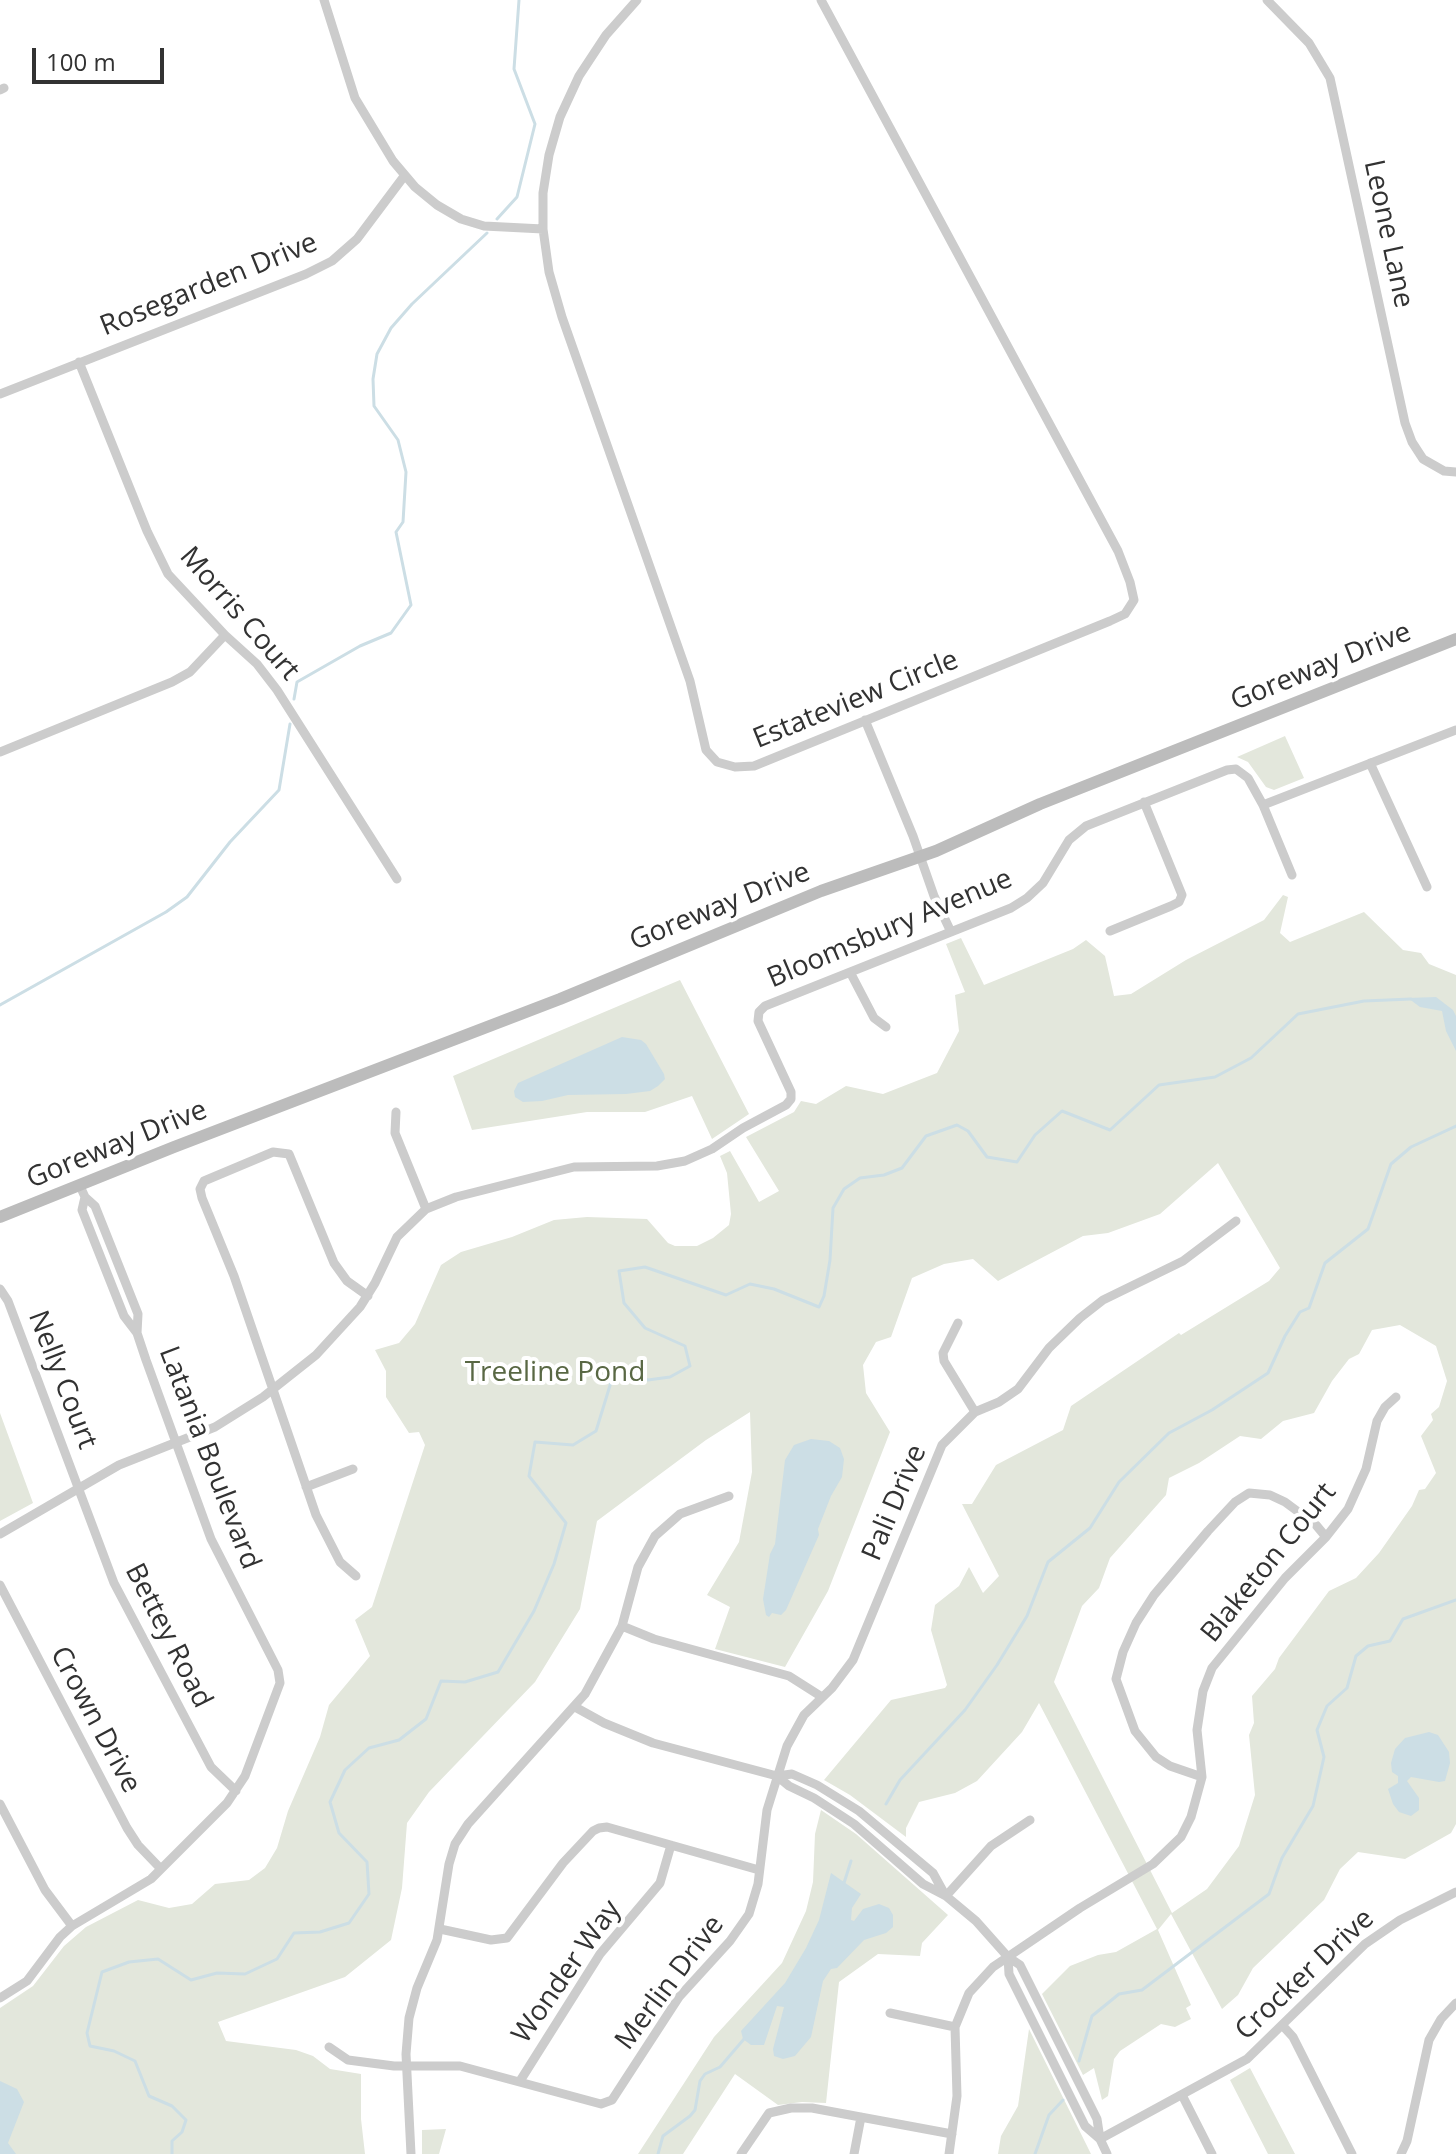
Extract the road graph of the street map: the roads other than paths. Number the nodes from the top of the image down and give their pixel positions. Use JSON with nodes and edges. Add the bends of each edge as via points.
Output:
{"nodes":[{"id":1,"x":324,"y":0,"type":"edge"},
{"id":2,"x":637,"y":0,"type":"edge"},
{"id":3,"x":821,"y":0,"type":"edge"},
{"id":4,"x":1267,"y":0,"type":"edge"},
{"id":5,"x":405,"y":175,"type":"junction"},
{"id":6,"x":543,"y":229,"type":"junction"},
{"id":7,"x":79,"y":362,"type":"junction"},
{"id":8,"x":0,"y":394,"type":"edge"},
{"id":9,"x":1456,"y":472,"type":"edge"},
{"id":10,"x":225,"y":635,"type":"junction"},
{"id":11,"x":1456,"y":639,"type":"edge"},
{"id":12,"x":865,"y":720,"type":"junction"},
{"id":13,"x":1456,"y":730,"type":"edge"},
{"id":14,"x":0,"y":752,"type":"edge"},
{"id":15,"x":1370,"y":763,"type":"junction"},
{"id":16,"x":1144,"y":802,"type":"junction"},
{"id":17,"x":1263,"y":805,"type":"junction"},
{"id":18,"x":920,"y":857,"type":"junction"},
{"id":19,"x":1292,"y":875,"type":"dead end"},
{"id":20,"x":397,"y":879,"type":"dead end"},
{"id":21,"x":1427,"y":887,"type":"dead end"},
{"id":22,"x":1110,"y":931,"type":"dead end"},
{"id":23,"x":951,"y":932,"type":"junction"},
{"id":24,"x":850,"y":972,"type":"junction"},
{"id":25,"x":886,"y":1027,"type":"dead end"},
{"id":26,"x":396,"y":1112,"type":"dead end"},
{"id":27,"x":82,"y":1191,"type":"junction"},
{"id":28,"x":426,"y":1209,"type":"junction"},
{"id":29,"x":0,"y":1217,"type":"edge"},
{"id":30,"x":1236,"y":1221,"type":"dead end"},
{"id":31,"x":0,"y":1289,"type":"edge"},
{"id":32,"x":368,"y":1296,"type":"junction"},
{"id":33,"x":958,"y":1323,"type":"dead end"},
{"id":34,"x":272,"y":1389,"type":"junction"},
{"id":35,"x":1396,"y":1397,"type":"dead end"},
{"id":36,"x":975,"y":1412,"type":"junction"},
{"id":37,"x":176,"y":1443,"type":"junction"},
{"id":38,"x":353,"y":1469,"type":"dead end"},
{"id":39,"x":306,"y":1487,"type":"junction"},
{"id":40,"x":78,"y":1489,"type":"junction"},
{"id":41,"x":729,"y":1496,"type":"dead end"},
{"id":42,"x":0,"y":1534,"type":"edge"},
{"id":43,"x":1326,"y":1537,"type":"junction"},
{"id":44,"x":356,"y":1576,"type":"dead end"},
{"id":45,"x":0,"y":1585,"type":"edge"},
{"id":46,"x":622,"y":1626,"type":"junction"},
{"id":47,"x":822,"y":1697,"type":"junction"},
{"id":48,"x":575,"y":1707,"type":"junction"},
{"id":49,"x":777,"y":1776,"type":"junction"},
{"id":50,"x":1202,"y":1777,"type":"junction"},
{"id":51,"x":236,"y":1791,"type":"junction"},
{"id":52,"x":0,"y":1804,"type":"edge"},
{"id":53,"x":1030,"y":1820,"type":"dead end"},
{"id":54,"x":671,"y":1845,"type":"junction"},
{"id":55,"x":161,"y":1869,"type":"junction"},
{"id":56,"x":759,"y":1870,"type":"junction"},
{"id":57,"x":1456,"y":1892,"type":"edge"},
{"id":58,"x":946,"y":1896,"type":"junction"},
{"id":59,"x":72,"y":1926,"type":"junction"},
{"id":60,"x":440,"y":1929,"type":"junction"},
{"id":61,"x":1008,"y":1957,"type":"junction"},
{"id":62,"x":0,"y":1998,"type":"edge"},
{"id":63,"x":1456,"y":2003,"type":"edge"},
{"id":64,"x":890,"y":2013,"type":"dead end"},
{"id":65,"x":1283,"y":2026,"type":"junction"},
{"id":66,"x":955,"y":2027,"type":"junction"},
{"id":67,"x":329,"y":2047,"type":"dead end"},
{"id":68,"x":407,"y":2066,"type":"junction"},
{"id":69,"x":520,"y":2081,"type":"junction"},
{"id":70,"x":1182,"y":2095,"type":"junction"},
{"id":71,"x":861,"y":2117,"type":"junction"},
{"id":72,"x":952,"y":2134,"type":"junction"},
{"id":73,"x":1100,"y":2139,"type":"junction"},
{"id":74,"x":411,"y":2154,"type":"edge"},
{"id":75,"x":741,"y":2154,"type":"edge"},
{"id":76,"x":854,"y":2154,"type":"edge"},
{"id":77,"x":949,"y":2154,"type":"edge"},
{"id":78,"x":1107,"y":2154,"type":"edge"},
{"id":79,"x":1212,"y":2154,"type":"edge"},
{"id":80,"x":1352,"y":2154,"type":"edge"},
{"id":81,"x":1401,"y":2154,"type":"edge"}],
"edges":[{"from":1,"to":5,"type":"street","via":[[355,98]]},
{"from":2,"to":6,"type":"street","name":"Estateview Circle","via":[[579,76],[560,117],[543,193]]},
{"from":3,"to":12,"type":"street","name":"Estateview Circle","via":[[1118,551],[1134,600],[1125,614],[1110,621]]},
{"from":4,"to":9,"type":"street","name":"Leone Lane","via":[[1309,43],[1330,78],[1412,442],[1423,459]]},
{"from":5,"to":6,"type":"street","via":[[461,219],[484,226]]},
{"from":5,"to":7,"type":"street","name":"Rosegarden Drive","via":[[357,239],[332,261]]},
{"from":6,"to":12,"type":"street","name":"Estateview Circle","via":[[562,317],[690,681],[706,750],[717,762],[754,766]]},
{"from":7,"to":8,"type":"street","name":"Rosegarden Drive"},
{"from":7,"to":10,"type":"street","name":"Morris Court","via":[[168,574]]},
{"from":10,"to":14,"type":"street","via":[[190,672],[172,682]]},
{"from":10,"to":20,"type":"street","name":"Morris Court","via":[[277,690]]},
{"from":11,"to":18,"type":"street","name":"Goreway Drive"},
{"from":12,"to":18,"type":"street"},
{"from":13,"to":15,"type":"street"},
{"from":15,"to":17,"type":"street"},
{"from":15,"to":21,"type":"street"},
{"from":16,"to":17,"type":"street","name":"Bloomsbury Avenue","via":[[1236,769],[1246,775]]},
{"from":16,"to":22,"type":"street","via":[[1182,895],[1171,906]]},
{"from":16,"to":23,"type":"street","name":"Bloomsbury Avenue","via":[[1074,834],[1049,874],[1019,903]]},
{"from":17,"to":19,"type":"street","name":"Bloomsbury Avenue"},
{"from":18,"to":23,"type":"street"},
{"from":18,"to":27,"type":"street","name":"Goreway Drive","via":[[821,891]]},
{"from":23,"to":24,"type":"street","name":"Bloomsbury Avenue"},
{"from":24,"to":25,"type":"street","via":[[874,1018]]},
{"from":24,"to":28,"type":"street","name":"Bloomsbury Avenue","via":[[759,1012],[761,1030],[791,1099],[712,1149],[657,1166],[563,1169]]},
{"from":26,"to":28,"type":"street","via":[[395,1133]]},
{"from":27,"to":29,"type":"street","name":"Goreway Drive"},
{"from":27,"to":37,"type":"street","name":"Latania Boulevard","via":[[95,1206],[138,1314],[137,1333]]},
{"from":28,"to":32,"type":"street","name":"Bloomsbury Avenue","via":[[397,1237]]},
{"from":30,"to":36,"type":"street","name":"Pali Drive","via":[[1183,1261],[1103,1300],[1063,1332],[1018,1389]]},
{"from":31,"to":40,"type":"street","name":"Nelly Court"},
{"from":32,"to":34,"type":"street","name":"Bloomsbury Avenue","via":[[322,1349]]},
{"from":32,"to":34,"type":"street","via":[[334,1263],[289,1154],[273,1152],[204,1181],[202,1198]]},
{"from":33,"to":36,"type":"street","via":[[944,1361]]},
{"from":34,"to":37,"type":"street","name":"Bloomsbury Avenue","via":[[228,1420]]},
{"from":34,"to":39,"type":"street"},
{"from":35,"to":43,"type":"street","name":"Blaketon Court","via":[[1377,1421],[1366,1469],[1348,1509]]},
{"from":36,"to":47,"type":"street","name":"Pali Drive","via":[[937,1454],[859,1647]]},
{"from":37,"to":40,"type":"street","name":"Bloomsbury Avenue","via":[[119,1465]]},
{"from":37,"to":51,"type":"street","name":"Latania Boulevard","via":[[217,1552],[280,1674],[269,1716]]},
{"from":38,"to":39,"type":"street"},
{"from":39,"to":44,"type":"street","via":[[340,1562]]},
{"from":40,"to":42,"type":"street","name":"Bloomsbury Avenue"},
{"from":40,"to":51,"type":"street","name":"Bettey Road","via":[[114,1583],[194,1737],[214,1772]]},
{"from":41,"to":46,"type":"street","via":[[680,1514],[655,1536],[638,1567]]},
{"from":43,"to":50,"type":"street","name":"Blaketon Court","via":[[1285,1578],[1212,1668],[1197,1730]]},
{"from":43,"to":50,"type":"street","via":[[1285,1502],[1249,1493],[1208,1531],[1136,1623],[1116,1679],[1135,1731],[1156,1757]]},
{"from":45,"to":55,"type":"street","name":"Crown Drive","via":[[127,1828]]},
{"from":46,"to":47,"type":"street","via":[[789,1676]]},
{"from":46,"to":48,"type":"street"},
{"from":47,"to":49,"type":"street","name":"Pali Drive","via":[[796,1727]]},
{"from":48,"to":49,"type":"street","via":[[640,1738]]},
{"from":48,"to":60,"type":"street","via":[[460,1834],[449,1864]]},
{"from":49,"to":56,"type":"street","name":"Pali Drive","via":[[764,1821]]},
{"from":49,"to":58,"type":"street","via":[[854,1824],[923,1884]]},
{"from":50,"to":61,"type":"street","name":"Blaketon Court","via":[[1191,1817],[1168,1852]]},
{"from":51,"to":55,"type":"street","name":"Latania Boulevard"},
{"from":52,"to":59,"type":"street","via":[[45,1890]]},
{"from":53,"to":58,"type":"street","via":[[991,1846]]},
{"from":54,"to":56,"type":"street"},
{"from":54,"to":60,"type":"street","via":[[599,1828],[550,1879],[507,1938],[498,1941]]},
{"from":54,"to":69,"type":"street","name":"Wonder Way","via":[[656,1888],[605,1947]]},
{"from":55,"to":59,"type":"street","name":"Latania Boulevard","via":[[141,1887]]},
{"from":56,"to":69,"type":"street","name":"Merlin Drive","via":[[744,1923],[679,1997],[612,2100],[601,2104]]},
{"from":57,"to":65,"type":"street","name":"Crocker Drive","via":[[1376,1935]]},
{"from":58,"to":61,"type":"street"},
{"from":59,"to":62,"type":"street","name":"Latania Boulevard","via":[[27,1981]]},
{"from":60,"to":68,"type":"street","via":[[411,2007]]},
{"from":61,"to":66,"type":"street","name":"Blaketon Court","via":[[973,1987]]},
{"from":61,"to":73,"type":"street","via":[[1020,1965],[1031,1985],[1097,2119]]},
{"from":63,"to":81,"type":"street","via":[[1429,2040]]},
{"from":64,"to":66,"type":"street"},
{"from":65,"to":70,"type":"street","name":"Crocker Drive","via":[[1247,2059]]},
{"from":65,"to":80,"type":"street"},
{"from":66,"to":72,"type":"street"},
{"from":67,"to":68,"type":"street","name":"Merlin Drive","via":[[348,2060]]},
{"from":68,"to":69,"type":"street","name":"Merlin Drive","via":[[460,2066]]},
{"from":68,"to":74,"type":"street"},
{"from":70,"to":73,"type":"street","name":"Crocker Drive"},
{"from":70,"to":79,"type":"street"},
{"from":71,"to":72,"type":"street"},
{"from":71,"to":75,"type":"street","via":[[812,2108],[769,2113]]},
{"from":71,"to":76,"type":"street"},
{"from":72,"to":77,"type":"street"},
{"from":73,"to":78,"type":"street"}]}
